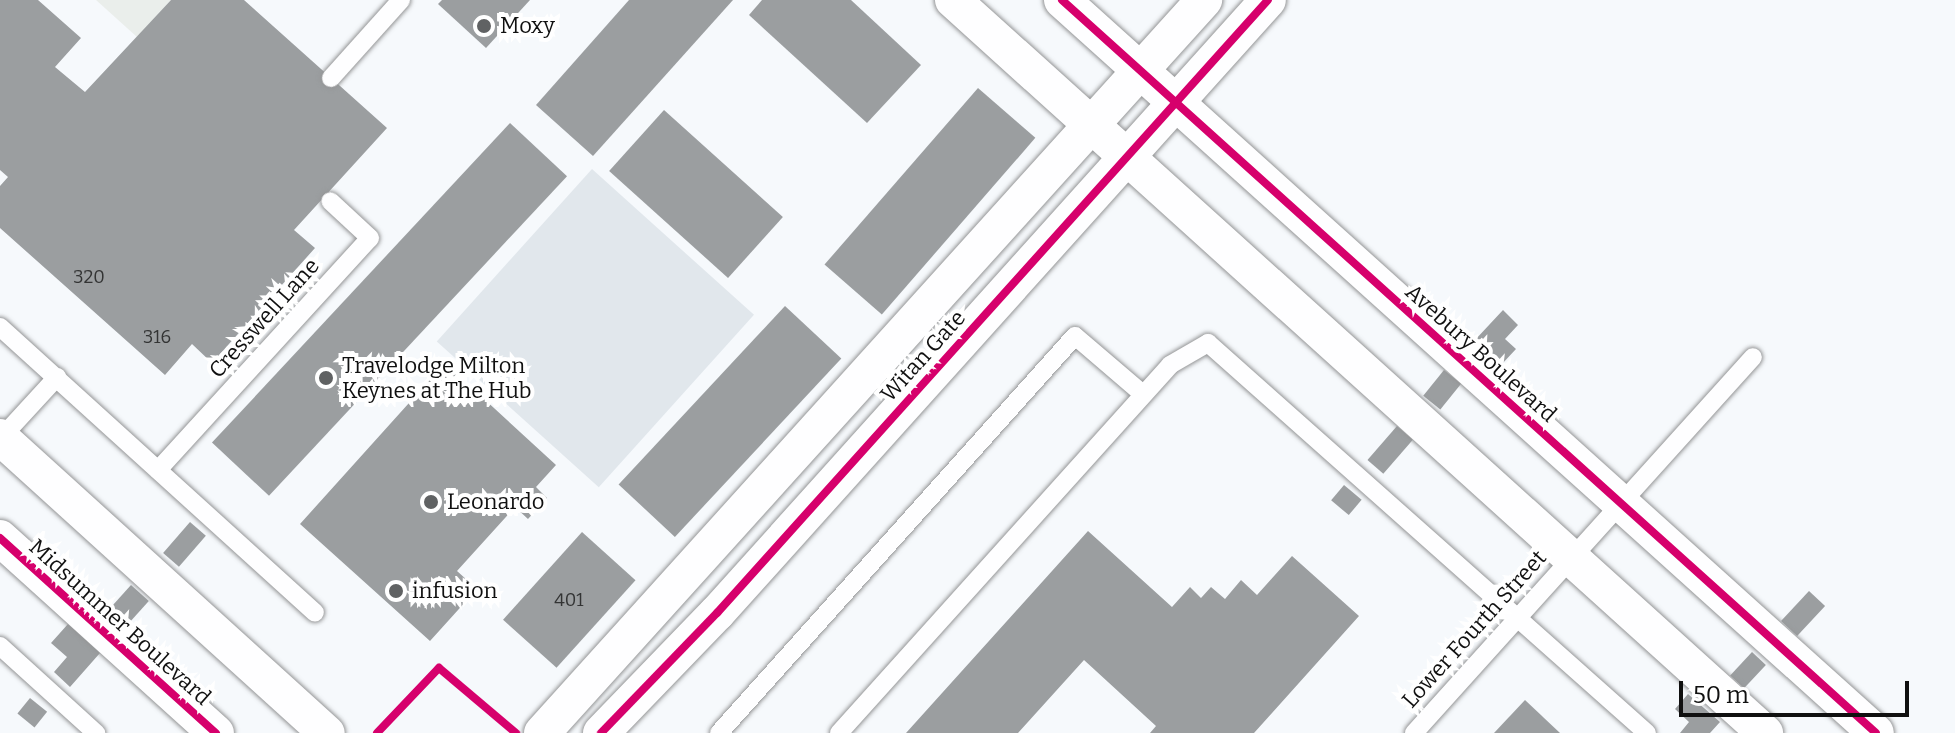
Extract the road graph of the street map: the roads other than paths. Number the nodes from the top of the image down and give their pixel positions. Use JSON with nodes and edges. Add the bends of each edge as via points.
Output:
{"nodes":[{"id":1,"x":953,"y":0,"type":"edge"},
{"id":2,"x":1062,"y":0,"type":"edge"},
{"id":3,"x":1204,"y":0,"type":"edge"},
{"id":4,"x":1268,"y":0,"type":"edge"},
{"id":5,"x":399,"y":1,"type":"edge"},
{"id":6,"x":1140,"y":70,"type":"junction"},
{"id":7,"x":331,"y":78,"type":"dead end"},
{"id":8,"x":1174,"y":101,"type":"junction"},
{"id":9,"x":1093,"y":126,"type":"junction"},
{"id":10,"x":1127,"y":157,"type":"junction"},
{"id":11,"x":330,"y":201,"type":"dead end"},
{"id":12,"x":0,"y":327,"type":"edge"},
{"id":13,"x":1753,"y":357,"type":"dead end"},
{"id":14,"x":57,"y":377,"type":"junction"},
{"id":15,"x":1143,"y":394,"type":"junction"},
{"id":16,"x":0,"y":438,"type":"edge"},
{"id":17,"x":158,"y":470,"type":"junction"},
{"id":18,"x":1620,"y":502,"type":"junction"},
{"id":19,"x":0,"y":538,"type":"edge"},
{"id":20,"x":1571,"y":558,"type":"junction"},
{"id":21,"x":315,"y":613,"type":"dead end"},
{"id":22,"x":1517,"y":617,"type":"junction"},
{"id":23,"x":0,"y":646,"type":"edge"},
{"id":24,"x":96,"y":733,"type":"edge"},
{"id":25,"x":216,"y":733,"type":"edge"},
{"id":26,"x":327,"y":733,"type":"edge"},
{"id":27,"x":542,"y":733,"type":"edge"},
{"id":28,"x":601,"y":733,"type":"edge"},
{"id":29,"x":719,"y":733,"type":"edge"},
{"id":30,"x":839,"y":733,"type":"edge"},
{"id":31,"x":1414,"y":733,"type":"edge"},
{"id":32,"x":1647,"y":733,"type":"edge"},
{"id":33,"x":1765,"y":733,"type":"edge"},
{"id":34,"x":1876,"y":733,"type":"edge"}],
"edges":[{"from":1,"to":9,"type":"street"},
{"from":2,"to":6,"type":"street","name":"Avebury Boulevard"},
{"from":3,"to":6,"type":"street","name":"Witan Gate"},
{"from":4,"to":8,"type":"street","name":"Witan Gate"},
{"from":5,"to":7,"type":"lane"},
{"from":6,"to":8,"type":"street","name":"Avebury Boulevard"},
{"from":6,"to":9,"type":"street","name":"Witan Gate"},
{"from":8,"to":10,"type":"street","name":"Witan Gate"},
{"from":8,"to":18,"type":"street","name":"Avebury Boulevard"},
{"from":9,"to":10,"type":"street"},
{"from":9,"to":27,"type":"street","name":"Witan Gate"},
{"from":10,"to":20,"type":"street"},
{"from":10,"to":28,"type":"street","name":"Witan Gate","via":[[717,613]]},
{"from":11,"to":17,"type":"lane","name":"Cresswell Lane","via":[[370,238]]},
{"from":12,"to":14,"type":"lane"},
{"from":13,"to":18,"type":"lane","name":"Lower Fourth Street"},
{"from":14,"to":16,"type":"lane"},
{"from":14,"to":17,"type":"lane"},
{"from":15,"to":22,"type":"lane","via":[[1170,365],[1208,343]]},
{"from":15,"to":29,"type":"lane","via":[[1075,336]]},
{"from":15,"to":30,"type":"lane"},
{"from":16,"to":26,"type":"street"},
{"from":17,"to":21,"type":"lane"},
{"from":18,"to":20,"type":"lane","name":"Lower Fourth Street"},
{"from":18,"to":34,"type":"street","name":"Avebury Boulevard"},
{"from":19,"to":25,"type":"street","name":"Midsummer Boulevard"},
{"from":20,"to":22,"type":"lane","name":"Lower Fourth Street"},
{"from":20,"to":33,"type":"street"},
{"from":22,"to":31,"type":"lane","name":"Lower Fourth Street"},
{"from":22,"to":32,"type":"lane"},
{"from":23,"to":24,"type":"lane"}]}
